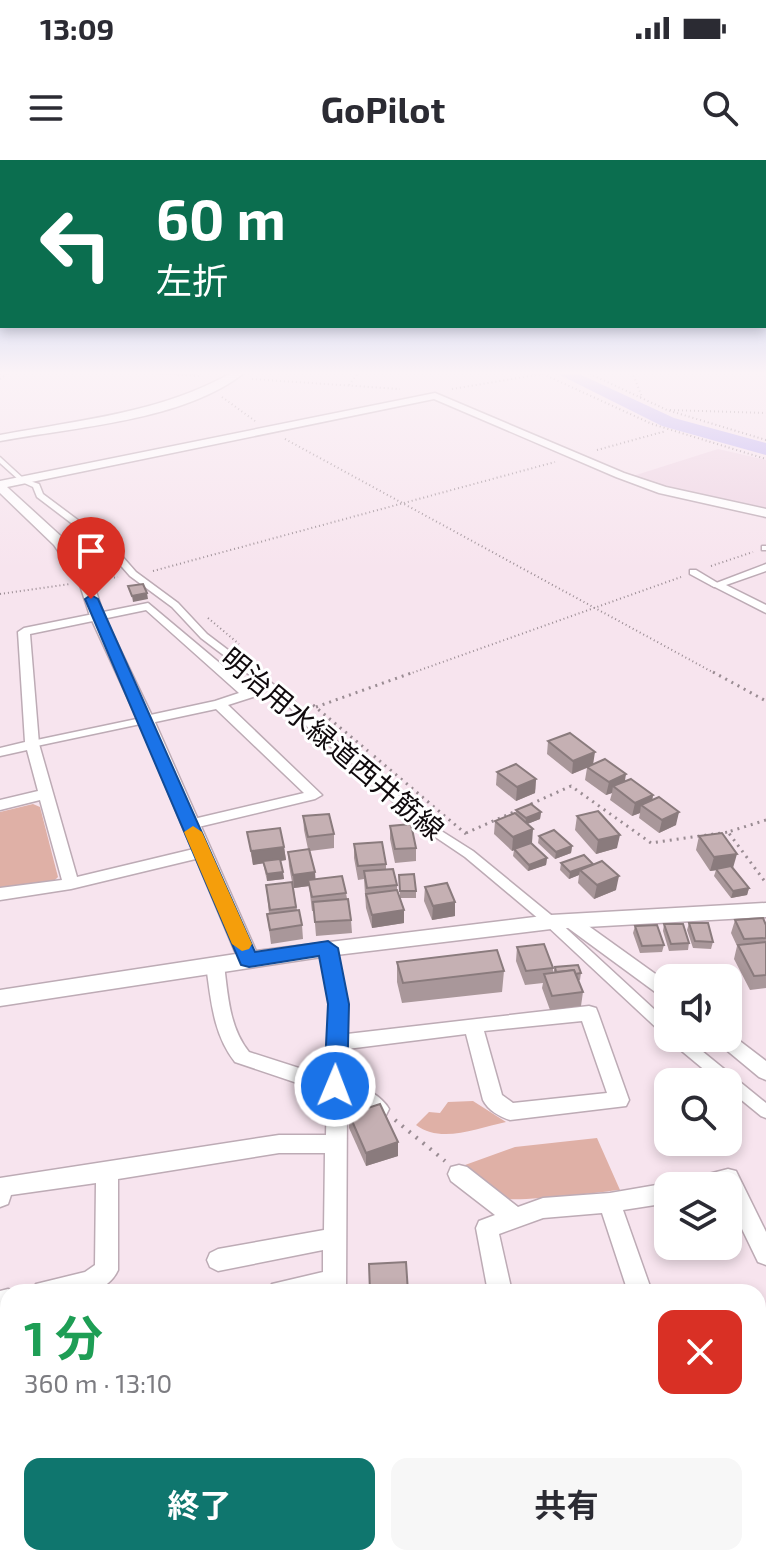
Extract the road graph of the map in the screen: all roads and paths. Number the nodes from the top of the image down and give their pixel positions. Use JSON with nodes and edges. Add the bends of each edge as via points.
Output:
{"nodes":[{"id":1,"x":220,"y":438,"type":"edge"},
{"id":2,"x":283,"y":438,"type":"edge"},
{"id":3,"x":532,"y":438,"type":"edge"},
{"id":4,"x":642,"y":438,"type":"edge"},
{"id":5,"x":689,"y":438,"type":"edge"},
{"id":6,"x":575,"y":456,"type":"junction"},
{"id":7,"x":0,"y":459,"type":"edge"},
{"id":8,"x":766,"y":459,"type":"edge"},
{"id":9,"x":22,"y":480,"type":"junction"},
{"id":10,"x":0,"y":486,"type":"edge"},
{"id":11,"x":404,"y":502,"type":"junction"},
{"id":12,"x":766,"y":513,"type":"edge"},
{"id":13,"x":765,"y":548,"type":"edge"},
{"id":14,"x":764,"y":569,"type":"edge"},
{"id":15,"x":151,"y":572,"type":"dead end"},
{"id":16,"x":693,"y":572,"type":"junction"},
{"id":17,"x":717,"y":585,"type":"junction"},
{"id":18,"x":595,"y":608,"type":"junction"},
{"id":19,"x":766,"y":610,"type":"edge"},
{"id":20,"x":97,"y":616,"type":"junction"},
{"id":21,"x":766,"y":701,"type":"edge"},
{"id":22,"x":219,"y":704,"type":"junction"},
{"id":23,"x":316,"y":707,"type":"dead end"},
{"id":24,"x":146,"y":720,"type":"junction"},
{"id":25,"x":32,"y":744,"type":"junction"},
{"id":26,"x":0,"y":752,"type":"edge"},
{"id":27,"x":46,"y":794,"type":"junction"},
{"id":28,"x":0,"y":805,"type":"edge"},
{"id":29,"x":766,"y":820,"type":"edge"},
{"id":30,"x":190,"y":824,"type":"junction"},
{"id":31,"x":728,"y":832,"type":"junction"},
{"id":32,"x":466,"y":833,"type":"dead end"},
{"id":33,"x":202,"y":852,"type":"junction"},
{"id":34,"x":766,"y":883,"type":"edge"},
{"id":35,"x":71,"y":884,"type":"junction"},
{"id":36,"x":0,"y":894,"type":"edge"},
{"id":37,"x":766,"y":910,"type":"edge"},
{"id":38,"x":560,"y":922,"type":"junction"},
{"id":39,"x":328,"y":948,"type":"junction"},
{"id":40,"x":249,"y":960,"type":"junction"},
{"id":41,"x":215,"y":965,"type":"junction"},
{"id":42,"x":654,"y":983,"type":"edge"},
{"id":43,"x":0,"y":998,"type":"edge"},
{"id":44,"x":654,"y":1016,"type":"edge"},
{"id":45,"x":473,"y":1025,"type":"junction"},
{"id":46,"x":336,"y":1043,"type":"junction"},
{"id":47,"x":693,"y":1052,"type":"edge"},
{"id":48,"x":742,"y":1052,"type":"edge"},
{"id":49,"x":766,"y":1072,"type":"edge"},
{"id":50,"x":335,"y":1086,"type":"junction"},
{"id":51,"x":379,"y":1109,"type":"joint"},
{"id":52,"x":766,"y":1112,"type":"edge"},
{"id":53,"x":335,"y":1144,"type":"junction"},
{"id":54,"x":107,"y":1172,"type":"junction"},
{"id":55,"x":459,"y":1174,"type":"joint"},
{"id":56,"x":654,"y":1195,"type":"edge"},
{"id":57,"x":0,"y":1197,"type":"edge"},
{"id":58,"x":610,"y":1203,"type":"junction"},
{"id":59,"x":742,"y":1206,"type":"edge"},
{"id":60,"x":515,"y":1218,"type":"junction"},
{"id":61,"x":333,"y":1238,"type":"junction"},
{"id":62,"x":766,"y":1255,"type":"edge"},
{"id":63,"x":218,"y":1260,"type":"dead end"},
{"id":64,"x":82,"y":1284,"type":"edge"},
{"id":65,"x":334,"y":1284,"type":"edge"},
{"id":66,"x":498,"y":1284,"type":"edge"},
{"id":67,"x":637,"y":1284,"type":"edge"}],
"edges":[{"from":1,"to":9,"type":"street"},
{"from":2,"to":11,"type":"path"},
{"from":3,"to":6,"type":"street"},
{"from":4,"to":6,"type":"path"},
{"from":5,"to":8,"type":"path"},
{"from":6,"to":11,"type":"path"},
{"from":6,"to":12,"type":"street","via":[[663,490]]},
{"from":7,"to":9,"type":"street","name":"明治用水緑道西井筋線"},
{"from":9,"to":10,"type":"street"},
{"from":9,"to":38,"type":"street","name":"明治用水緑道西井筋線","via":[[111,549],[204,636],[287,699],[428,829]]},
{"from":10,"to":20,"type":"street","via":[[59,542],[86,582]]},
{"from":11,"to":15,"type":"path"},
{"from":11,"to":18,"type":"path"},
{"from":13,"to":16,"type":"path"},
{"from":14,"to":17,"type":"street"},
{"from":16,"to":17,"type":"street"},
{"from":16,"to":18,"type":"path"},
{"from":17,"to":19,"type":"street"},
{"from":18,"to":21,"type":"path"},
{"from":18,"to":23,"type":"path"},
{"from":20,"to":22,"type":"street","via":[[148,606],[248,694]]},
{"from":20,"to":24,"type":"street"},
{"from":20,"to":25,"type":"street","via":[[24,632]]},
{"from":22,"to":24,"type":"street"},
{"from":22,"to":30,"type":"street","via":[[315,795]]},
{"from":24,"to":25,"type":"street"},
{"from":24,"to":30,"type":"street"},
{"from":25,"to":26,"type":"street"},
{"from":25,"to":27,"type":"street"},
{"from":27,"to":28,"type":"street"},
{"from":27,"to":35,"type":"street"},
{"from":29,"to":31,"type":"path"},
{"from":30,"to":33,"type":"street"},
{"from":31,"to":32,"type":"path","via":[[651,843],[571,786]]},
{"from":31,"to":34,"type":"path"},
{"from":33,"to":35,"type":"street"},
{"from":33,"to":40,"type":"street"},
{"from":35,"to":36,"type":"street"},
{"from":37,"to":38,"type":"street"},
{"from":38,"to":39,"type":"street"},
{"from":38,"to":42,"type":"street"},
{"from":38,"to":44,"type":"street","name":"明治用水緑道西井筋線"},
{"from":39,"to":40,"type":"street"},
{"from":39,"to":46,"type":"street","via":[[338,1004]]},
{"from":40,"to":41,"type":"street"},
{"from":41,"to":43,"type":"street"},
{"from":41,"to":50,"type":"street","via":[[234,1049],[242,1057]]},
{"from":45,"to":45,"type":"street","via":[[589,1013],[619,1100],[510,1112],[493,1100]]},
{"from":45,"to":46,"type":"street"},
{"from":46,"to":50,"type":"street"},
{"from":47,"to":52,"type":"street"},
{"from":48,"to":49,"type":"street"},
{"from":50,"to":51,"type":"street"},
{"from":50,"to":53,"type":"street"},
{"from":51,"to":55,"type":"path"},
{"from":53,"to":54,"type":"street","via":[[279,1144]]},
{"from":53,"to":61,"type":"street"},
{"from":54,"to":57,"type":"street","via":[[7,1184]]},
{"from":54,"to":64,"type":"street","via":[[106,1270]]},
{"from":55,"to":60,"type":"street"},
{"from":56,"to":58,"type":"street"},
{"from":58,"to":60,"type":"street","via":[[543,1208]]},
{"from":58,"to":67,"type":"street"},
{"from":59,"to":62,"type":"street"},
{"from":60,"to":66,"type":"street","via":[[487,1228]]},
{"from":61,"to":63,"type":"street"},
{"from":61,"to":65,"type":"street"}]}
